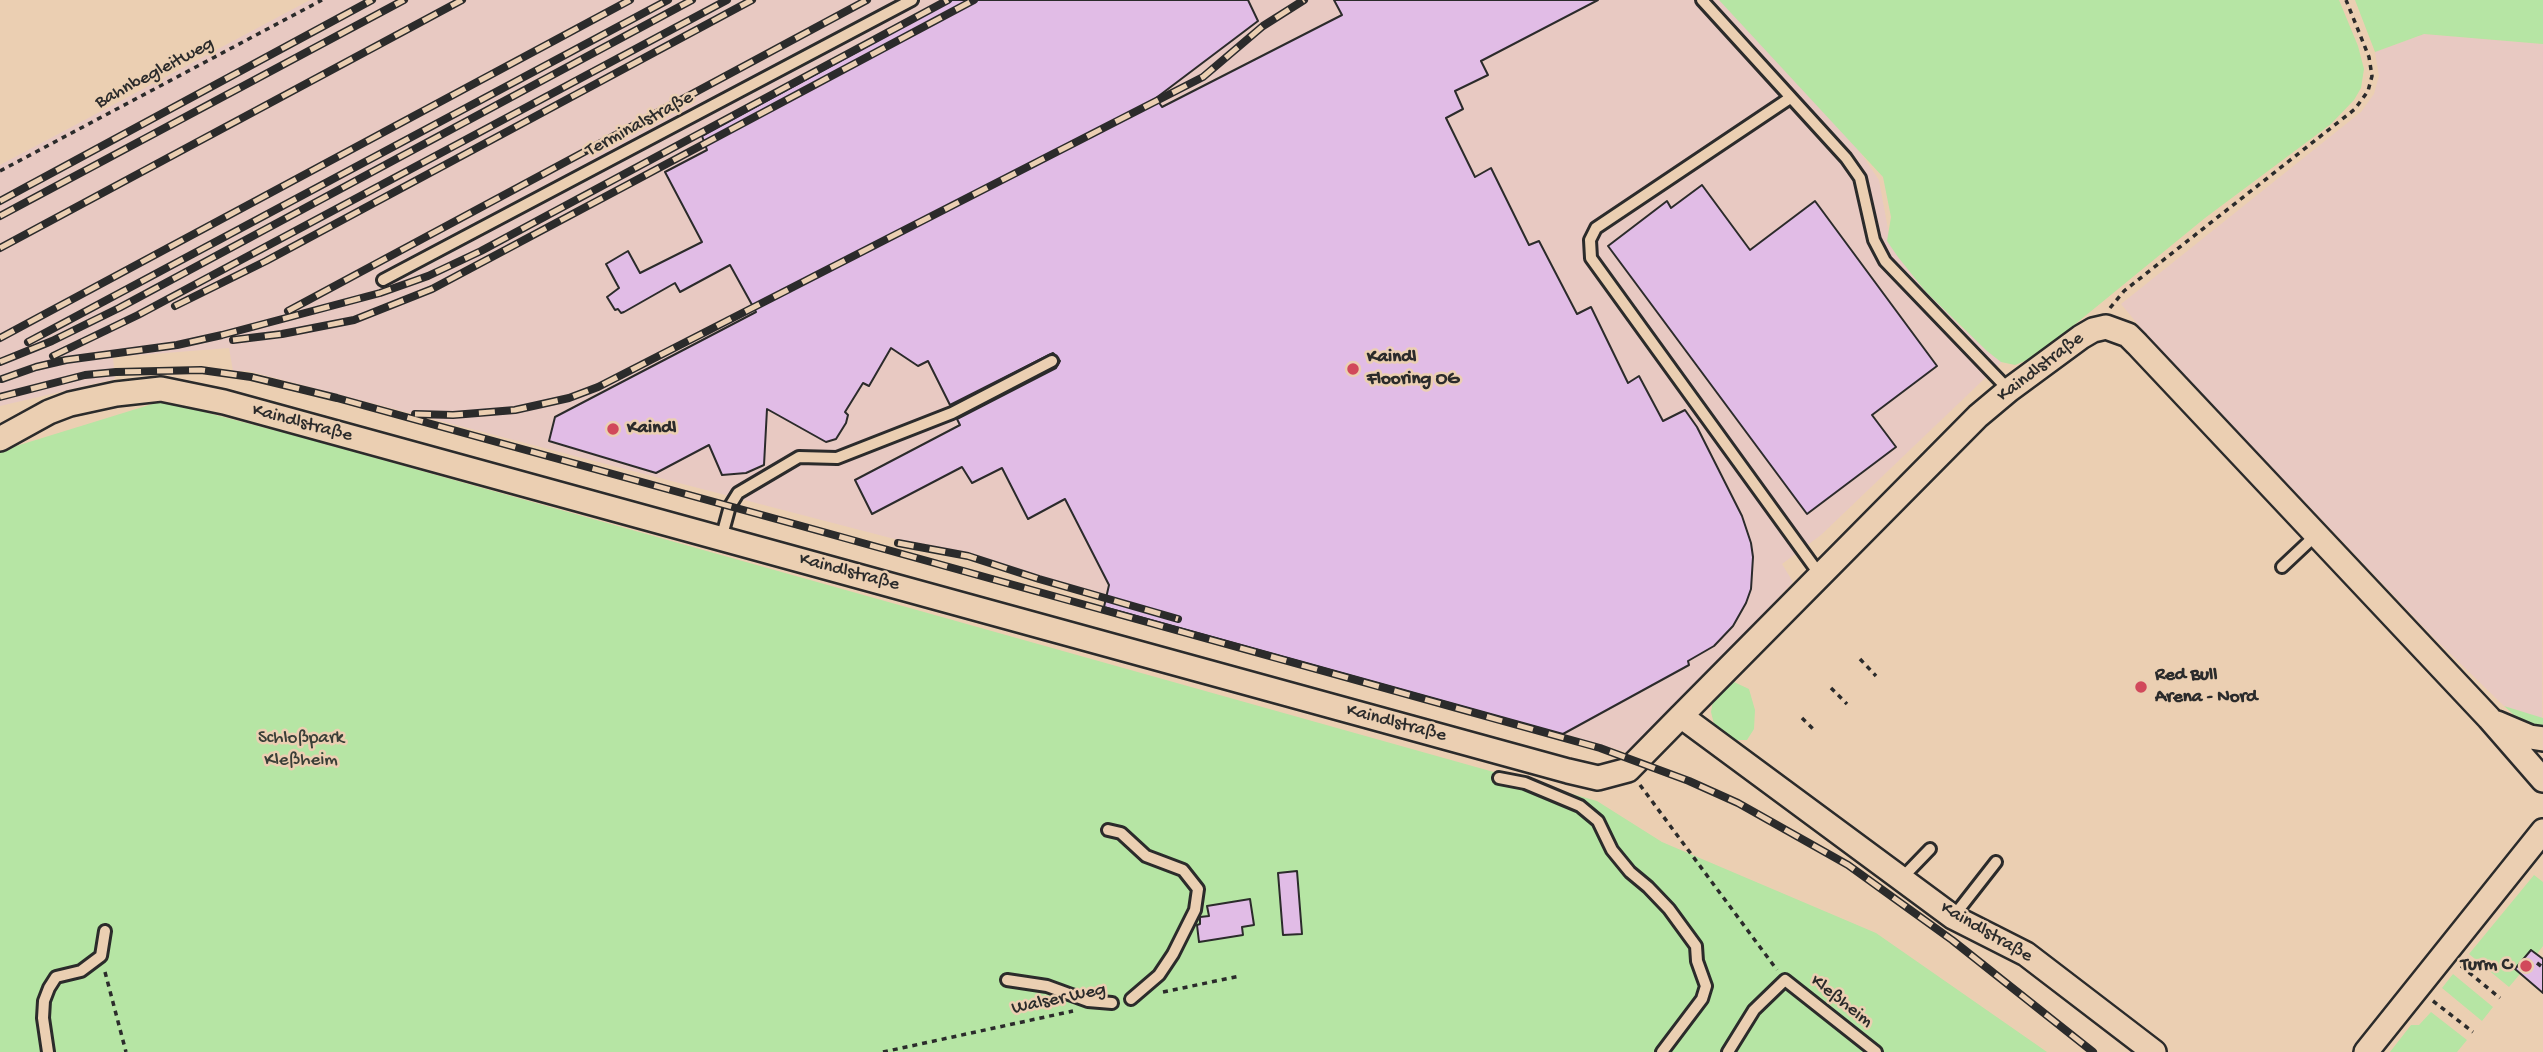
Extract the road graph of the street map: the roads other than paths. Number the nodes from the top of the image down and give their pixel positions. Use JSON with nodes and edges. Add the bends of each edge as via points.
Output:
{"nodes":[{"id":1,"x":912,"y":0,"type":"edge"},
{"id":2,"x":1702,"y":0,"type":"edge"},
{"id":3,"x":1790,"y":98,"type":"junction"},
{"id":4,"x":383,"y":280,"type":"dead end"},
{"id":5,"x":1052,"y":361,"type":"dead end"},
{"id":6,"x":2009,"y":390,"type":"junction"},
{"id":7,"x":0,"y":439,"type":"edge"},
{"id":8,"x":2316,"y":535,"type":"junction"},
{"id":9,"x":721,"y":539,"type":"junction"},
{"id":10,"x":2282,"y":568,"type":"dead end"},
{"id":11,"x":1821,"y":575,"type":"junction"},
{"id":12,"x":1681,"y":716,"type":"junction"},
{"id":13,"x":2489,"y":718,"type":"junction"},
{"id":14,"x":2543,"y":738,"type":"edge"},
{"id":15,"x":1499,"y":778,"type":"dead end"},
{"id":16,"x":2543,"y":780,"type":"edge"},
{"id":17,"x":1108,"y":830,"type":"dead end"},
{"id":18,"x":2543,"y":831,"type":"edge"},
{"id":19,"x":1930,"y":849,"type":"dead end"},
{"id":20,"x":1996,"y":862,"type":"dead end"},
{"id":21,"x":1902,"y":878,"type":"junction"},
{"id":22,"x":1953,"y":917,"type":"junction"},
{"id":23,"x":105,"y":931,"type":"dead end"},
{"id":24,"x":1007,"y":980,"type":"dead end"},
{"id":25,"x":1131,"y":999,"type":"road end"},
{"id":26,"x":1112,"y":1003,"type":"road end"},
{"id":27,"x":48,"y":1052,"type":"edge"},
{"id":28,"x":1662,"y":1052,"type":"edge"},
{"id":29,"x":1728,"y":1052,"type":"edge"},
{"id":30,"x":1876,"y":1052,"type":"edge"},
{"id":31,"x":2154,"y":1052,"type":"edge"},
{"id":32,"x":2366,"y":1052,"type":"edge"}],
"edges":[{"from":1,"to":4,"type":"lane","name":"Terminalstraße"},
{"from":2,"to":3,"type":"lane"},
{"from":3,"to":6,"type":"lane","via":[[1860,178],[1874,240],[1885,261]]},
{"from":3,"to":11,"type":"lane","via":[[1596,228],[1590,240],[1591,258]]},
{"from":5,"to":9,"type":"lane","via":[[952,412],[837,458],[799,457],[738,493]]},
{"from":6,"to":8,"type":"street","name":"Kaindlstraße","via":[[2093,330],[2106,327],[2128,335]]},
{"from":6,"to":11,"type":"street","name":"Kaindlstraße","via":[[1943,450]]},
{"from":7,"to":9,"type":"street","name":"Kaindlstraße","via":[[70,404],[161,389],[225,402]]},
{"from":8,"to":10,"type":"lane"},
{"from":8,"to":13,"type":"street","name":"Kaindlstraße"},
{"from":9,"to":12,"type":"street","name":"Kaindlstraße","via":[[1598,778],[1628,770]]},
{"from":11,"to":12,"type":"street","name":"Kaindlstraße"},
{"from":12,"to":21,"type":"street","name":"Kaindlstraße"},
{"from":13,"to":14,"type":"street","name":"Kaindlstraße","via":[[2530,737]]},
{"from":13,"to":16,"type":"street","name":"Kaindlstraße"},
{"from":15,"to":28,"type":"lane","via":[[1580,806],[1598,821],[1612,850],[1669,909],[1696,946],[1706,986],[1702,999]]},
{"from":17,"to":25,"type":"lane","via":[[1121,833],[1146,856],[1183,870],[1198,889],[1195,910],[1173,954],[1159,975]]},
{"from":18,"to":32,"type":"street"},
{"from":19,"to":21,"type":"lane"},
{"from":20,"to":22,"type":"lane"},
{"from":21,"to":22,"type":"street","name":"Kaindlstraße"},
{"from":22,"to":31,"type":"street","name":"Kaindlstraße","via":[[2026,954]]},
{"from":23,"to":27,"type":"lane","via":[[101,956],[81,971],[56,977],[49,988],[43,1018]]},
{"from":24,"to":26,"type":"lane"},
{"from":29,"to":30,"type":"lane","name":"Kleßheim","via":[[1754,1010],[1784,979]]}]}
